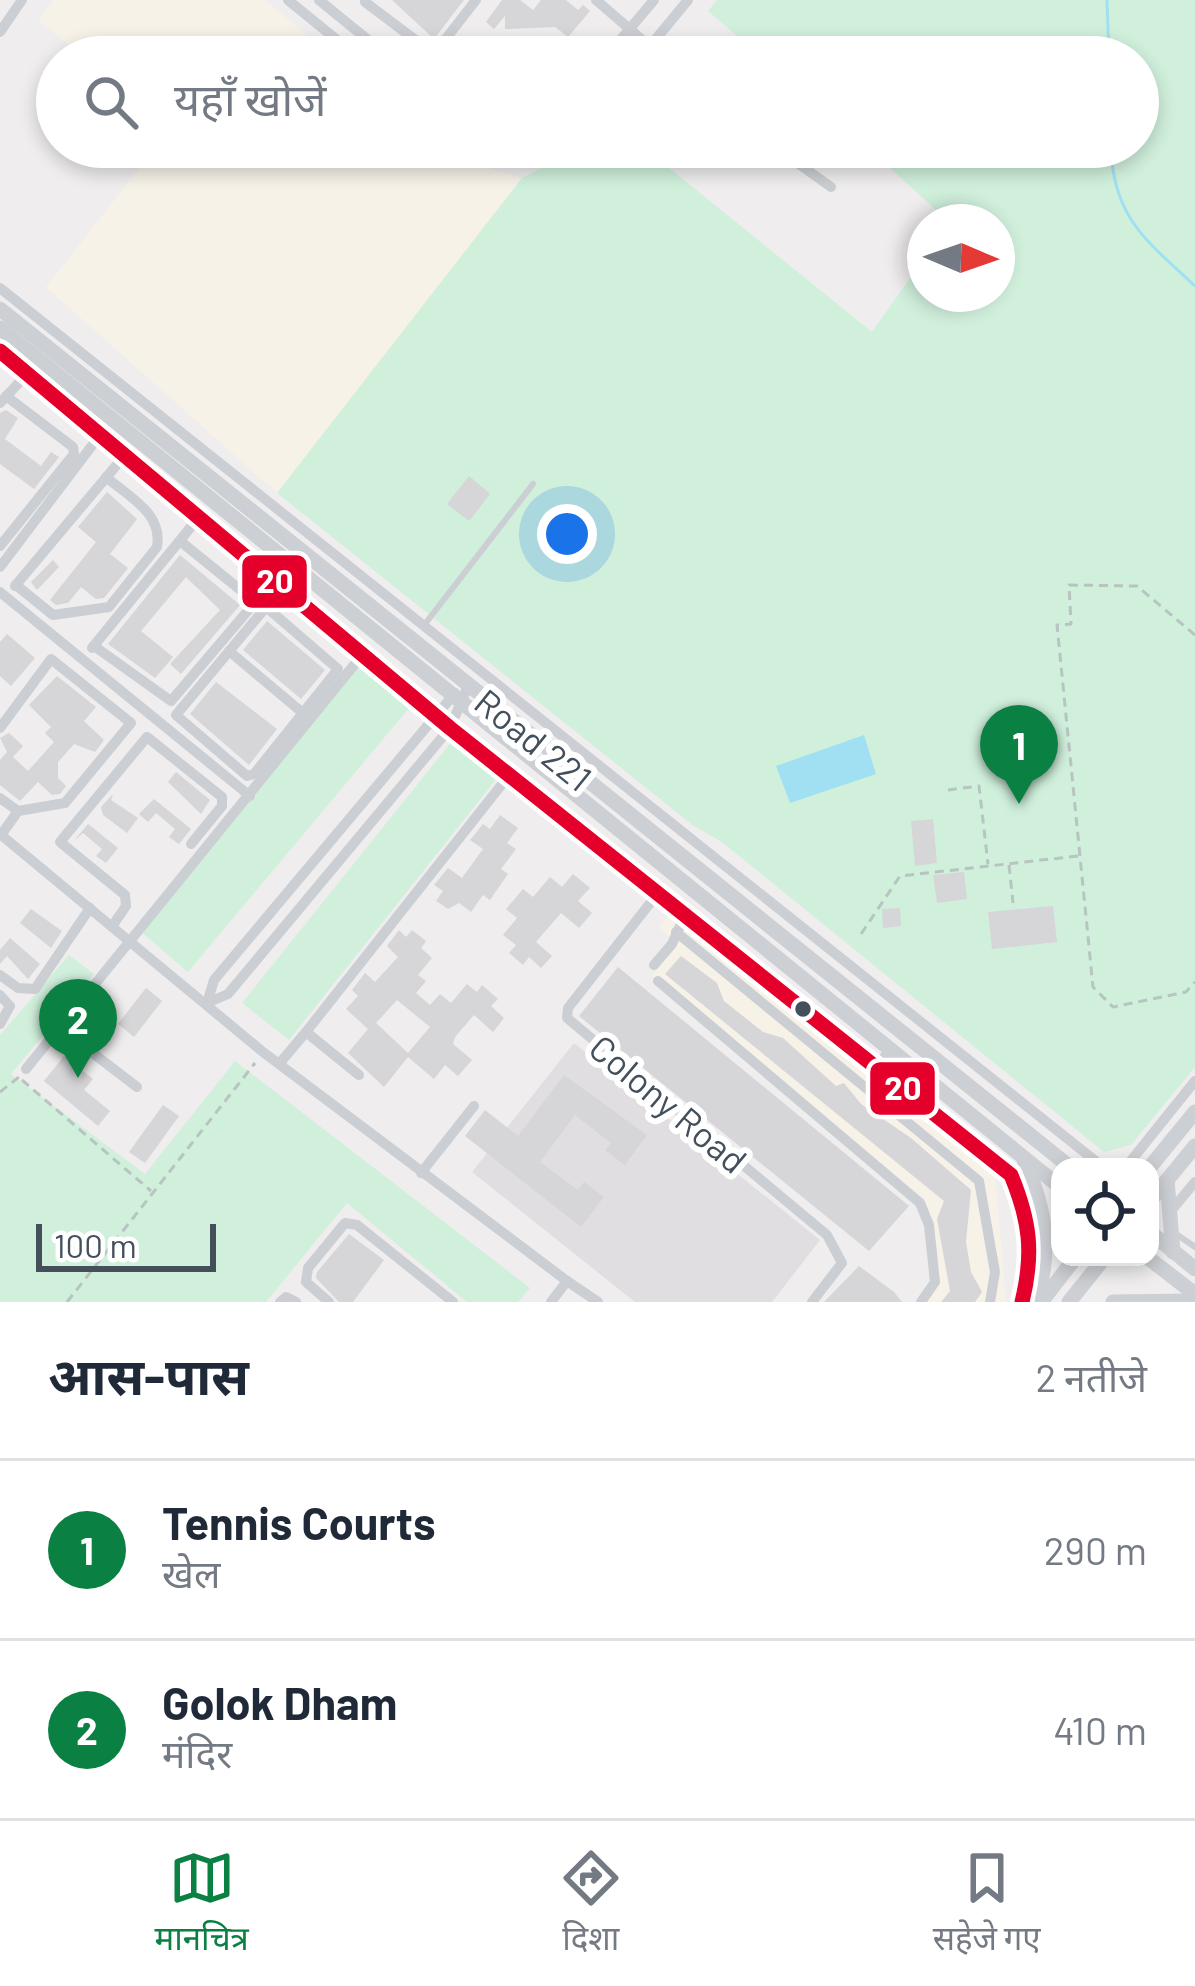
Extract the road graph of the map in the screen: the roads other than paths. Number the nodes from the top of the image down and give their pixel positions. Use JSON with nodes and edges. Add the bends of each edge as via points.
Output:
{"nodes":[{"id":1,"x":22,"y":0,"type":"edge"},
{"id":2,"x":288,"y":0,"type":"edge"},
{"id":3,"x":319,"y":0,"type":"edge"},
{"id":4,"x":476,"y":0,"type":"edge"},
{"id":5,"x":596,"y":0,"type":"edge"},
{"id":6,"x":654,"y":0,"type":"edge"},
{"id":7,"x":688,"y":0,"type":"edge"},
{"id":8,"x":366,"y":1,"type":"edge"},
{"id":9,"x":352,"y":27,"type":"junction"},
{"id":10,"x":630,"y":29,"type":"junction"},
{"id":11,"x":0,"y":32,"type":"edge"},
{"id":12,"x":332,"y":36,"type":"edge"},
{"id":13,"x":363,"y":36,"type":"edge"},
{"id":14,"x":412,"y":36,"type":"edge"},
{"id":15,"x":447,"y":36,"type":"edge"},
{"id":16,"x":624,"y":36,"type":"edge"},
{"id":17,"x":635,"y":36,"type":"edge"},
{"id":18,"x":659,"y":36,"type":"edge"},
{"id":19,"x":804,"y":168,"type":"edge"},
{"id":20,"x":831,"y":188,"type":"dead end"},
{"id":21,"x":0,"y":288,"type":"edge"},
{"id":22,"x":0,"y":309,"type":"edge"},
{"id":23,"x":0,"y":328,"type":"edge"},
{"id":24,"x":0,"y":352,"type":"edge"},
{"id":25,"x":27,"y":374,"type":"junction"},
{"id":26,"x":3,"y":399,"type":"edge"},
{"id":27,"x":100,"y":435,"type":"junction"},
{"id":28,"x":125,"y":455,"type":"junction"},
{"id":29,"x":106,"y":477,"type":"junction"},
{"id":30,"x":533,"y":484,"type":"dead end"},
{"id":31,"x":200,"y":518,"type":"junction"},
{"id":32,"x":180,"y":541,"type":"junction"},
{"id":33,"x":0,"y":546,"type":"edge"},
{"id":34,"x":0,"y":567,"type":"edge"},
{"id":35,"x":16,"y":585,"type":"junction"},
{"id":36,"x":283,"y":587,"type":"junction"},
{"id":37,"x":3,"y":595,"type":"edge"},
{"id":38,"x":266,"y":607,"type":"junction"},
{"id":39,"x":423,"y":626,"type":"junction"},
{"id":40,"x":94,"y":646,"type":"junction"},
{"id":41,"x":229,"y":651,"type":"junction"},
{"id":42,"x":363,"y":654,"type":"junction"},
{"id":43,"x":82,"y":660,"type":"junction"},
{"id":44,"x":468,"y":686,"type":"junction"},
{"id":45,"x":456,"y":701,"type":"junction"},
{"id":46,"x":304,"y":714,"type":"junction"},
{"id":47,"x":434,"y":714,"type":"junction"},
{"id":48,"x":176,"y":716,"type":"junction"},
{"id":49,"x":0,"y":728,"type":"edge"},
{"id":50,"x":450,"y":728,"type":"junction"},
{"id":51,"x":167,"y":729,"type":"junction"},
{"id":52,"x":510,"y":774,"type":"junction"},
{"id":53,"x":250,"y":796,"type":"junction"},
{"id":54,"x":0,"y":798,"type":"edge"},
{"id":55,"x":18,"y":811,"type":"junction"},
{"id":56,"x":1,"y":834,"type":"edge"},
{"id":57,"x":191,"y":844,"type":"dead end"},
{"id":58,"x":658,"y":893,"type":"junction"},
{"id":59,"x":90,"y":908,"type":"junction"},
{"id":60,"x":685,"y":915,"type":"junction"},
{"id":61,"x":112,"y":926,"type":"junction"},
{"id":62,"x":676,"y":932,"type":"junction"},
{"id":63,"x":133,"y":942,"type":"junction"},
{"id":64,"x":653,"y":964,"type":"dead end"},
{"id":65,"x":0,"y":975,"type":"edge"},
{"id":66,"x":658,"y":981,"type":"dead end"},
{"id":67,"x":874,"y":985,"type":"junction"},
{"id":68,"x":0,"y":995,"type":"edge"},
{"id":69,"x":862,"y":1000,"type":"junction"},
{"id":70,"x":207,"y":1003,"type":"junction"},
{"id":71,"x":0,"y":1024,"type":"edge"},
{"id":72,"x":60,"y":1028,"type":"junction"},
{"id":73,"x":306,"y":1032,"type":"junction"},
{"id":74,"x":892,"y":1051,"type":"junction"},
{"id":75,"x":279,"y":1064,"type":"junction"},
{"id":76,"x":878,"y":1069,"type":"junction"},
{"id":77,"x":23,"y":1072,"type":"road end"},
{"id":78,"x":359,"y":1076,"type":"dead end"},
{"id":79,"x":1195,"y":1081,"type":"edge"},
{"id":80,"x":137,"y":1087,"type":"dead end"},
{"id":81,"x":474,"y":1106,"type":"dead end"},
{"id":82,"x":1195,"y":1112,"type":"edge"},
{"id":83,"x":1195,"y":1146,"type":"edge"},
{"id":84,"x":1021,"y":1154,"type":"junction"},
{"id":85,"x":1059,"y":1158,"type":"edge"},
{"id":86,"x":1092,"y":1158,"type":"edge"},
{"id":87,"x":1133,"y":1158,"type":"edge"},
{"id":88,"x":1157,"y":1158,"type":"edge"},
{"id":89,"x":421,"y":1173,"type":"junction"},
{"id":90,"x":1051,"y":1179,"type":"edge"},
{"id":91,"x":1167,"y":1180,"type":"junction"},
{"id":92,"x":1195,"y":1182,"type":"edge"},
{"id":93,"x":1159,"y":1190,"type":"edge"},
{"id":94,"x":1170,"y":1213,"type":"junction"},
{"id":95,"x":1172,"y":1231,"type":"junction"},
{"id":96,"x":1159,"y":1240,"type":"edge"},
{"id":97,"x":1195,"y":1247,"type":"edge"},
{"id":98,"x":1173,"y":1252,"type":"junction"},
{"id":99,"x":1068,"y":1266,"type":"edge"},
{"id":100,"x":1098,"y":1266,"type":"edge"},
{"id":101,"x":1158,"y":1266,"type":"edge"},
{"id":102,"x":1195,"y":1269,"type":"edge"},
{"id":103,"x":567,"y":1281,"type":"junction"},
{"id":104,"x":1195,"y":1298,"type":"edge"},
{"id":105,"x":280,"y":1302,"type":"edge"},
{"id":106,"x":296,"y":1302,"type":"edge"},
{"id":107,"x":329,"y":1302,"type":"edge"},
{"id":108,"x":453,"y":1302,"type":"edge"},
{"id":109,"x":551,"y":1302,"type":"edge"},
{"id":110,"x":598,"y":1302,"type":"edge"},
{"id":111,"x":812,"y":1302,"type":"edge"},
{"id":112,"x":920,"y":1302,"type":"edge"},
{"id":113,"x":990,"y":1302,"type":"edge"},
{"id":114,"x":1022,"y":1302,"type":"edge"},
{"id":115,"x":1038,"y":1302,"type":"edge"},
{"id":116,"x":1069,"y":1302,"type":"edge"},
{"id":117,"x":1112,"y":1302,"type":"edge"}],
"edges":[{"from":1,"to":11,"type":"street"},
{"from":2,"to":12,"type":"street"},
{"from":3,"to":9,"type":"street"},
{"from":4,"to":15,"type":"street"},
{"from":5,"to":10,"type":"street"},
{"from":6,"to":10,"type":"street"},
{"from":7,"to":18,"type":"street"},
{"from":8,"to":9,"type":"street"},
{"from":8,"to":14,"type":"street"},
{"from":9,"to":13,"type":"street"},
{"from":10,"to":16,"type":"street"},
{"from":10,"to":17,"type":"street"},
{"from":19,"to":20,"type":"street"},
{"from":21,"to":39,"type":"street"},
{"from":22,"to":44,"type":"main road","name":"Road 221"},
{"from":23,"to":45,"type":"main road","name":"Road 221"},
{"from":24,"to":25,"type":"street"},
{"from":25,"to":26,"type":"street"},
{"from":25,"to":27,"type":"street"},
{"from":26,"to":33,"type":"street","via":[[74,454]]},
{"from":27,"to":28,"type":"street"},
{"from":27,"to":34,"type":"street"},
{"from":28,"to":29,"type":"street"},
{"from":28,"to":31,"type":"street"},
{"from":29,"to":35,"type":"street"},
{"from":29,"to":35,"type":"street","via":[[153,517],[159,536],[109,607],[53,615]]},
{"from":30,"to":39,"type":"lane"},
{"from":31,"to":32,"type":"street"},
{"from":31,"to":36,"type":"street"},
{"from":32,"to":40,"type":"street"},
{"from":32,"to":40,"type":"street","via":[[248,596],[251,608],[171,701]]},
{"from":35,"to":37,"type":"street"},
{"from":36,"to":38,"type":"street"},
{"from":36,"to":42,"type":"street"},
{"from":37,"to":43,"type":"street"},
{"from":38,"to":41,"type":"street"},
{"from":38,"to":46,"type":"street","via":[[337,663]]},
{"from":39,"to":67,"type":"street"},
{"from":40,"to":43,"type":"street"},
{"from":41,"to":46,"type":"street"},
{"from":41,"to":48,"type":"street"},
{"from":42,"to":47,"type":"street"},
{"from":42,"to":53,"type":"street"},
{"from":43,"to":51,"type":"street"},
{"from":44,"to":45,"type":"street"},
{"from":44,"to":69,"type":"main road","name":"Road 221"},
{"from":45,"to":47,"type":"street"},
{"from":45,"to":50,"type":"street"},
{"from":45,"to":74,"type":"main road","name":"Road 221"},
{"from":46,"to":48,"type":"street","via":[[250,776]]},
{"from":47,"to":50,"type":"street"},
{"from":47,"to":70,"type":"street","via":[[214,980]]},
{"from":48,"to":51,"type":"street"},
{"from":49,"to":55,"type":"street","via":[[51,659],[131,723],[65,803]]},
{"from":50,"to":52,"type":"street"},
{"from":50,"to":70,"type":"street","via":[[228,994]]},
{"from":51,"to":53,"type":"street"},
{"from":52,"to":58,"type":"street"},
{"from":52,"to":73,"type":"street"},
{"from":53,"to":63,"type":"street"},
{"from":54,"to":55,"type":"street"},
{"from":55,"to":56,"type":"street"},
{"from":56,"to":59,"type":"street"},
{"from":57,"to":61,"type":"street","via":[[222,796],[147,737],[61,842],[124,895]]},
{"from":58,"to":60,"type":"street"},
{"from":58,"to":111,"type":"street","name":"Colony Road","via":[[567,1018],[827,1234],[842,1263]]},
{"from":59,"to":61,"type":"street"},
{"from":59,"to":65,"type":"street","via":[[35,989]]},
{"from":60,"to":62,"type":"street"},
{"from":60,"to":76,"type":"street"},
{"from":61,"to":63,"type":"street"},
{"from":62,"to":64,"type":"street"},
{"from":62,"to":113,"type":"street","via":[[979,1181],[994,1272]]},
{"from":63,"to":70,"type":"street"},
{"from":63,"to":72,"type":"street"},
{"from":66,"to":112,"type":"street","via":[[913,1194],[925,1211],[935,1282]]},
{"from":67,"to":69,"type":"main road"},
{"from":67,"to":86,"type":"street"},
{"from":68,"to":71,"type":"street","via":[[10,1006]]},
{"from":69,"to":85,"type":"main road","name":"Road 221"},
{"from":70,"to":75,"type":"street"},
{"from":72,"to":77,"type":"street"},
{"from":72,"to":80,"type":"street"},
{"from":73,"to":75,"type":"street"},
{"from":73,"to":78,"type":"street"},
{"from":74,"to":76,"type":"main road"},
{"from":74,"to":84,"type":"main road","name":"Road 221"},
{"from":75,"to":89,"type":"street"},
{"from":76,"to":114,"type":"street","via":[[1011,1175],[1029,1217]]},
{"from":79,"to":87,"type":"street"},
{"from":81,"to":89,"type":"street"},
{"from":82,"to":88,"type":"main road"},
{"from":83,"to":91,"type":"main road"},
{"from":84,"to":90,"type":"main road","name":"Road 221"},
{"from":84,"to":115,"type":"main road","via":[[1045,1223]]},
{"from":89,"to":103,"type":"street"},
{"from":91,"to":93,"type":"main road"},
{"from":91,"to":94,"type":"main road"},
{"from":92,"to":94,"type":"street"},
{"from":94,"to":95,"type":"main road"},
{"from":95,"to":97,"type":"lane"},
{"from":95,"to":98,"type":"main road"},
{"from":96,"to":98,"type":"main road"},
{"from":98,"to":102,"type":"main road"},
{"from":99,"to":115,"type":"main road"},
{"from":100,"to":116,"type":"main road"},
{"from":101,"to":104,"type":"main road"},
{"from":103,"to":109,"type":"street"},
{"from":103,"to":110,"type":"street"},
{"from":104,"to":117,"type":"main road"},
{"from":105,"to":106,"type":"street"},
{"from":107,"to":108,"type":"street","via":[[306,1282],[308,1268],[345,1222]]}]}
